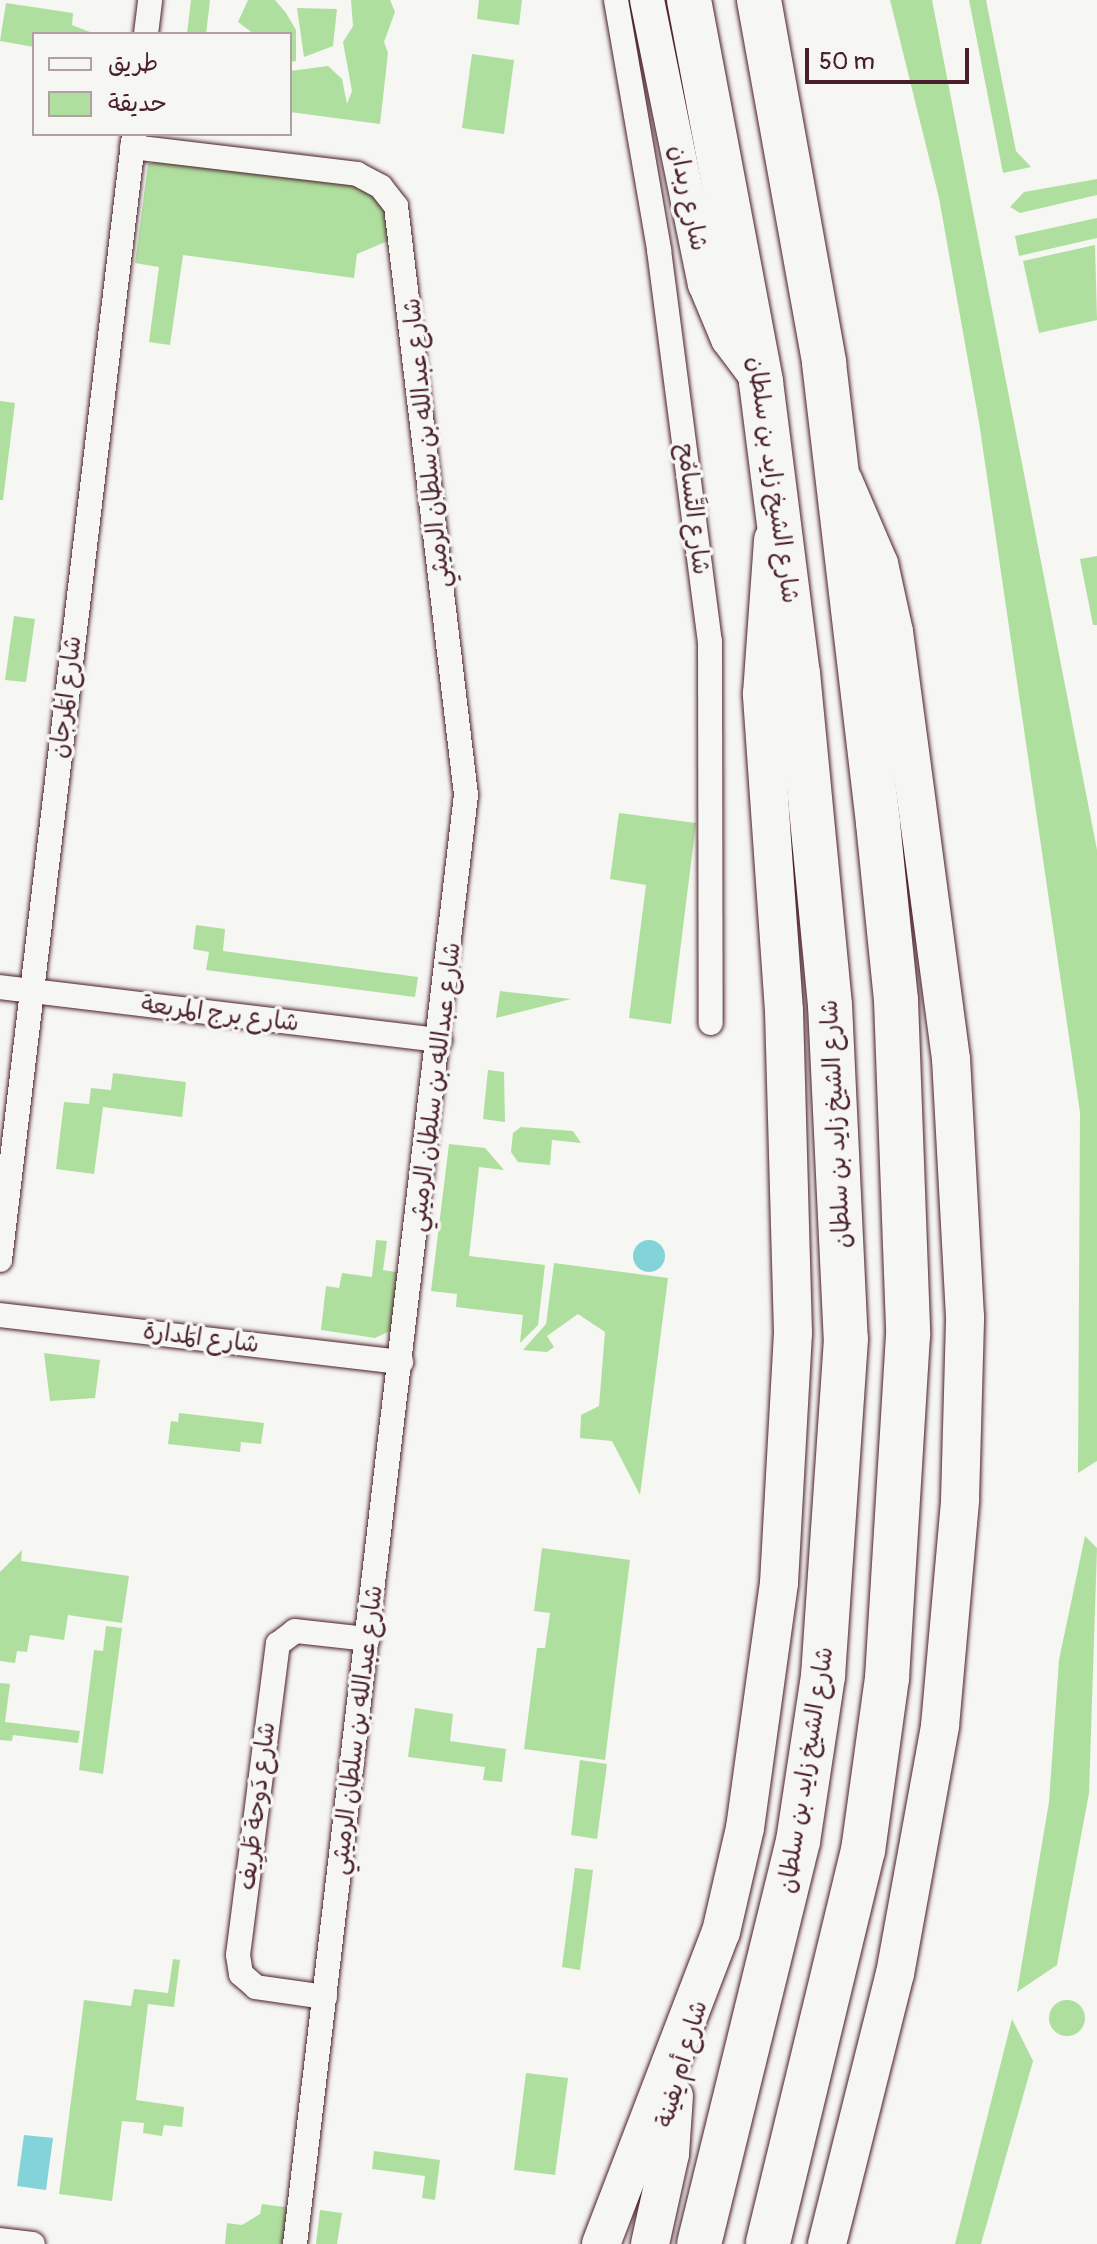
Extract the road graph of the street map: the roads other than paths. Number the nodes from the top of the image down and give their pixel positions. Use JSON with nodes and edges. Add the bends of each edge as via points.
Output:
{"nodes":[{"id":1,"x":150,"y":0,"type":"edge"},
{"id":2,"x":616,"y":0,"type":"edge"},
{"id":3,"x":647,"y":0,"type":"edge"},
{"id":4,"x":689,"y":0,"type":"edge"},
{"id":5,"x":759,"y":0,"type":"edge"},
{"id":6,"x":146,"y":32,"type":"edge"},
{"id":7,"x":133,"y":141,"type":"edge"},
{"id":8,"x":761,"y":382,"type":"junction"},
{"id":9,"x":838,"y":470,"type":"junction"},
{"id":10,"x":778,"y":509,"type":"junction"},
{"id":11,"x":0,"y":987,"type":"edge"},
{"id":12,"x":30,"y":992,"type":"junction"},
{"id":13,"x":711,"y":1023,"type":"dead end"},
{"id":14,"x":440,"y":1040,"type":"junction"},
{"id":15,"x":0,"y":1260,"type":"edge"},
{"id":16,"x":0,"y":1315,"type":"edge"},
{"id":17,"x":401,"y":1362,"type":"junction"},
{"id":18,"x":368,"y":1639,"type":"junction"},
{"id":19,"x":712,"y":1963,"type":"junction"},
{"id":20,"x":325,"y":1997,"type":"junction"},
{"id":21,"x":674,"y":2096,"type":"junction"},
{"id":22,"x":0,"y":2240,"type":"edge"},
{"id":23,"x":33,"y":2244,"type":"edge"},
{"id":24,"x":295,"y":2244,"type":"edge"},
{"id":25,"x":601,"y":2244,"type":"edge"},
{"id":26,"x":628,"y":2244,"type":"edge"},
{"id":27,"x":650,"y":2244,"type":"edge"},
{"id":28,"x":699,"y":2244,"type":"edge"},
{"id":29,"x":768,"y":2244,"type":"edge"},
{"id":30,"x":827,"y":2244,"type":"edge"}],
"edges":[{"from":1,"to":6,"type":"street"},
{"from":2,"to":13,"type":"street","name":"شارع التَّسامُح","via":[[659,250],[710,641]]},
{"from":3,"to":8,"type":"main road","name":"شارع ربدان","via":[[705,284],[728,339]]},
{"from":4,"to":8,"type":"highway","name":"شارع الشيخ زايد بن سلطان"},
{"from":5,"to":9,"type":"highway","via":[[785,127]]},
{"from":7,"to":12,"type":"street","name":"شارع المَرجان"},
{"from":7,"to":14,"type":"street","name":"شارع عبدالله بن سلطان الرميثي","via":[[357,174],[381,187],[400,217],[466,795]]},
{"from":8,"to":10,"type":"highway","name":"شارع الشيخ زايد بن سلطان"},
{"from":9,"to":29,"type":"highway","via":[[896,1000],[905,1164],[905,1398],[887,1678],[863,1850]]},
{"from":9,"to":30,"type":"main road","via":[[868,532],[894,632],[951,1059],[965,1317],[960,1500],[940,1726],[895,1974]]},
{"from":10,"to":19,"type":"main road","via":[[765,594],[762,694],[789,1117],[790,1416],[770,1666],[745,1828]]},
{"from":10,"to":28,"type":"highway","name":"شارع الشيخ زايد بن سلطان","via":[[798,673],[841,1171],[846,1339],[823,1676],[798,1841]]},
{"from":11,"to":12,"type":"street","name":"شارع برج المربعة"},
{"from":12,"to":14,"type":"street","name":"شارع برج المربعة"},
{"from":12,"to":15,"type":"street","name":"شارع المَرجان"},
{"from":14,"to":17,"type":"street","name":"شارع عبدالله بن سلطان الرميثي"},
{"from":16,"to":17,"type":"street","name":"شارع المَدارة"},
{"from":17,"to":18,"type":"street","name":"شارع عبدالله بن سلطان الرميثي"},
{"from":18,"to":20,"type":"street","name":"شارع عبدالله بن سلطان الرميثي"},
{"from":18,"to":20,"type":"street","name":"شارع دَوحة طَرِيف","via":[[295,1631],[278,1644],[240,1940],[239,1968],[250,1983]]},
{"from":19,"to":21,"type":"main road","name":"شارع أم يفينة"},
{"from":19,"to":25,"type":"main road","via":[[661,2077]]},
{"from":20,"to":24,"type":"street","name":"شارع عبدالله بن سلطان الرميثي"},
{"from":21,"to":26,"type":"main road","name":"شارع أم يفينة"},
{"from":21,"to":27,"type":"main road","via":[[670,2154]]},
{"from":22,"to":23,"type":"street"}]}
